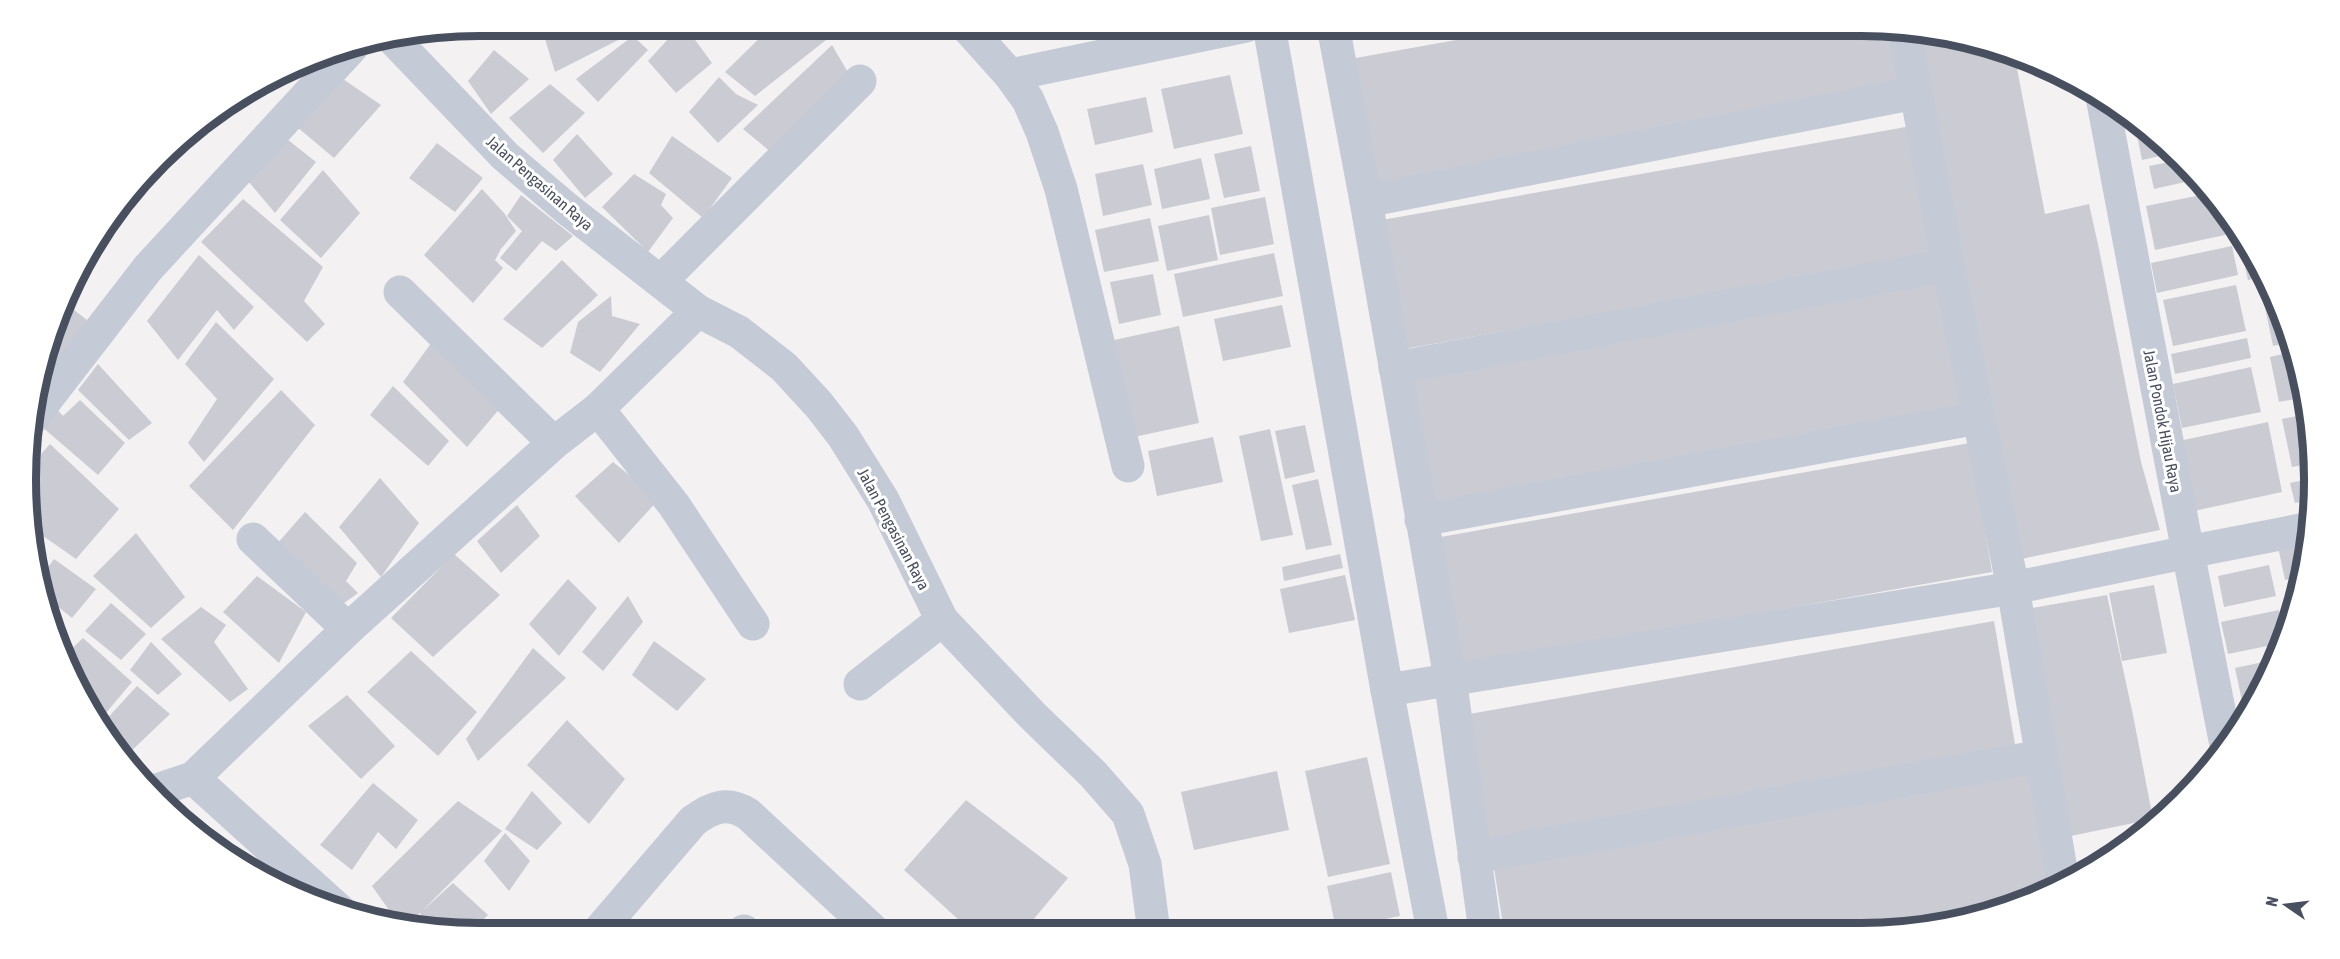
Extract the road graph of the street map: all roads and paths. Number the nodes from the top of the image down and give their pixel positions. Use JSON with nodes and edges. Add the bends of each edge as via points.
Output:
{"nodes":[{"id":1,"x":981,"y":36,"type":"edge"},
{"id":2,"x":1197,"y":36,"type":"edge"},
{"id":3,"x":1271,"y":36,"type":"edge"},
{"id":4,"x":1335,"y":36,"type":"edge"},
{"id":5,"x":1906,"y":39,"type":"edge"},
{"id":6,"x":398,"y":44,"type":"edge"},
{"id":7,"x":340,"y":59,"type":"edge"},
{"id":8,"x":1010,"y":75,"type":"junction"},
{"id":9,"x":860,"y":81,"type":"dead end"},
{"id":10,"x":1915,"y":93,"type":"junction"},
{"id":11,"x":2105,"y":109,"type":"edge"},
{"id":12,"x":1366,"y":201,"type":"junction"},
{"id":13,"x":1948,"y":265,"type":"junction"},
{"id":14,"x":661,"y":281,"type":"junction"},
{"id":15,"x":400,"y":292,"type":"dead end"},
{"id":16,"x":698,"y":311,"type":"junction"},
{"id":17,"x":1395,"y":368,"type":"junction"},
{"id":18,"x":43,"y":405,"type":"edge"},
{"id":19,"x":597,"y":409,"type":"junction"},
{"id":20,"x":1978,"y":418,"type":"junction"},
{"id":21,"x":554,"y":443,"type":"junction"},
{"id":22,"x":1128,"y":466,"type":"dead end"},
{"id":23,"x":1421,"y":520,"type":"junction"},
{"id":24,"x":2301,"y":530,"type":"edge"},
{"id":25,"x":253,"y":538,"type":"dead end"},
{"id":26,"x":2188,"y":552,"type":"junction"},
{"id":27,"x":2013,"y":588,"type":"junction"},
{"id":28,"x":942,"y":620,"type":"junction"},
{"id":29,"x":753,"y":624,"type":"dead end"},
{"id":30,"x":348,"y":629,"type":"junction"},
{"id":31,"x":1450,"y":678,"type":"junction"},
{"id":32,"x":860,"y":684,"type":"dead end"},
{"id":33,"x":1387,"y":690,"type":"junction"},
{"id":34,"x":2224,"y":733,"type":"edge"},
{"id":35,"x":2042,"y":756,"type":"junction"},
{"id":36,"x":194,"y":778,"type":"junction"},
{"id":37,"x":162,"y":788,"type":"edge"},
{"id":38,"x":1474,"y":857,"type":"junction"},
{"id":39,"x":2062,"y":874,"type":"edge"},
{"id":40,"x":320,"y":893,"type":"edge"},
{"id":41,"x":606,"y":923,"type":"edge"},
{"id":42,"x":865,"y":923,"type":"edge"},
{"id":43,"x":1153,"y":923,"type":"edge"},
{"id":44,"x":1431,"y":923,"type":"edge"},
{"id":45,"x":1484,"y":923,"type":"edge"}],
"edges":[{"from":1,"to":8,"type":"street"},
{"from":2,"to":8,"type":"street"},
{"from":3,"to":33,"type":"street"},
{"from":4,"to":12,"type":"street"},
{"from":5,"to":10,"type":"street"},
{"from":6,"to":14,"type":"street","name":"Jalan Pengasinan Raya","via":[[505,156]]},
{"from":7,"to":18,"type":"street","via":[[148,268]]},
{"from":8,"to":22,"type":"street","via":[[1028,100],[1061,189]]},
{"from":9,"to":14,"type":"street"},
{"from":10,"to":12,"type":"street"},
{"from":10,"to":13,"type":"street"},
{"from":11,"to":26,"type":"street","name":"Jalan Pondok Hijau Raya"},
{"from":12,"to":17,"type":"street"},
{"from":13,"to":17,"type":"street"},
{"from":13,"to":20,"type":"street"},
{"from":14,"to":16,"type":"street","name":"Jalan Pengasinan Raya"},
{"from":15,"to":21,"type":"street"},
{"from":16,"to":19,"type":"street"},
{"from":16,"to":28,"type":"street","name":"Jalan Pengasinan Raya","via":[[739,332],[784,367],[819,405],[883,500]]},
{"from":17,"to":23,"type":"street"},
{"from":19,"to":21,"type":"street"},
{"from":19,"to":29,"type":"street","via":[[674,505]]},
{"from":20,"to":23,"type":"street"},
{"from":20,"to":27,"type":"street"},
{"from":21,"to":30,"type":"street"},
{"from":23,"to":31,"type":"street"},
{"from":24,"to":26,"type":"street"},
{"from":25,"to":30,"type":"street"},
{"from":26,"to":27,"type":"street"},
{"from":26,"to":34,"type":"street","name":"Jalan Pondok Hijau Raya"},
{"from":27,"to":31,"type":"street"},
{"from":27,"to":35,"type":"street"},
{"from":28,"to":32,"type":"street"},
{"from":28,"to":43,"type":"street","name":"Jalan Pengasinan Raya","via":[[1128,814],[1145,864]]},
{"from":30,"to":36,"type":"street"},
{"from":31,"to":33,"type":"street"},
{"from":31,"to":38,"type":"street"},
{"from":33,"to":44,"type":"street"},
{"from":35,"to":38,"type":"street"},
{"from":35,"to":39,"type":"street"},
{"from":36,"to":37,"type":"street"},
{"from":36,"to":40,"type":"street"},
{"from":38,"to":45,"type":"street"},
{"from":41,"to":42,"type":"street","via":[[693,821],[726,806],[738,807],[748,814]]}]}
